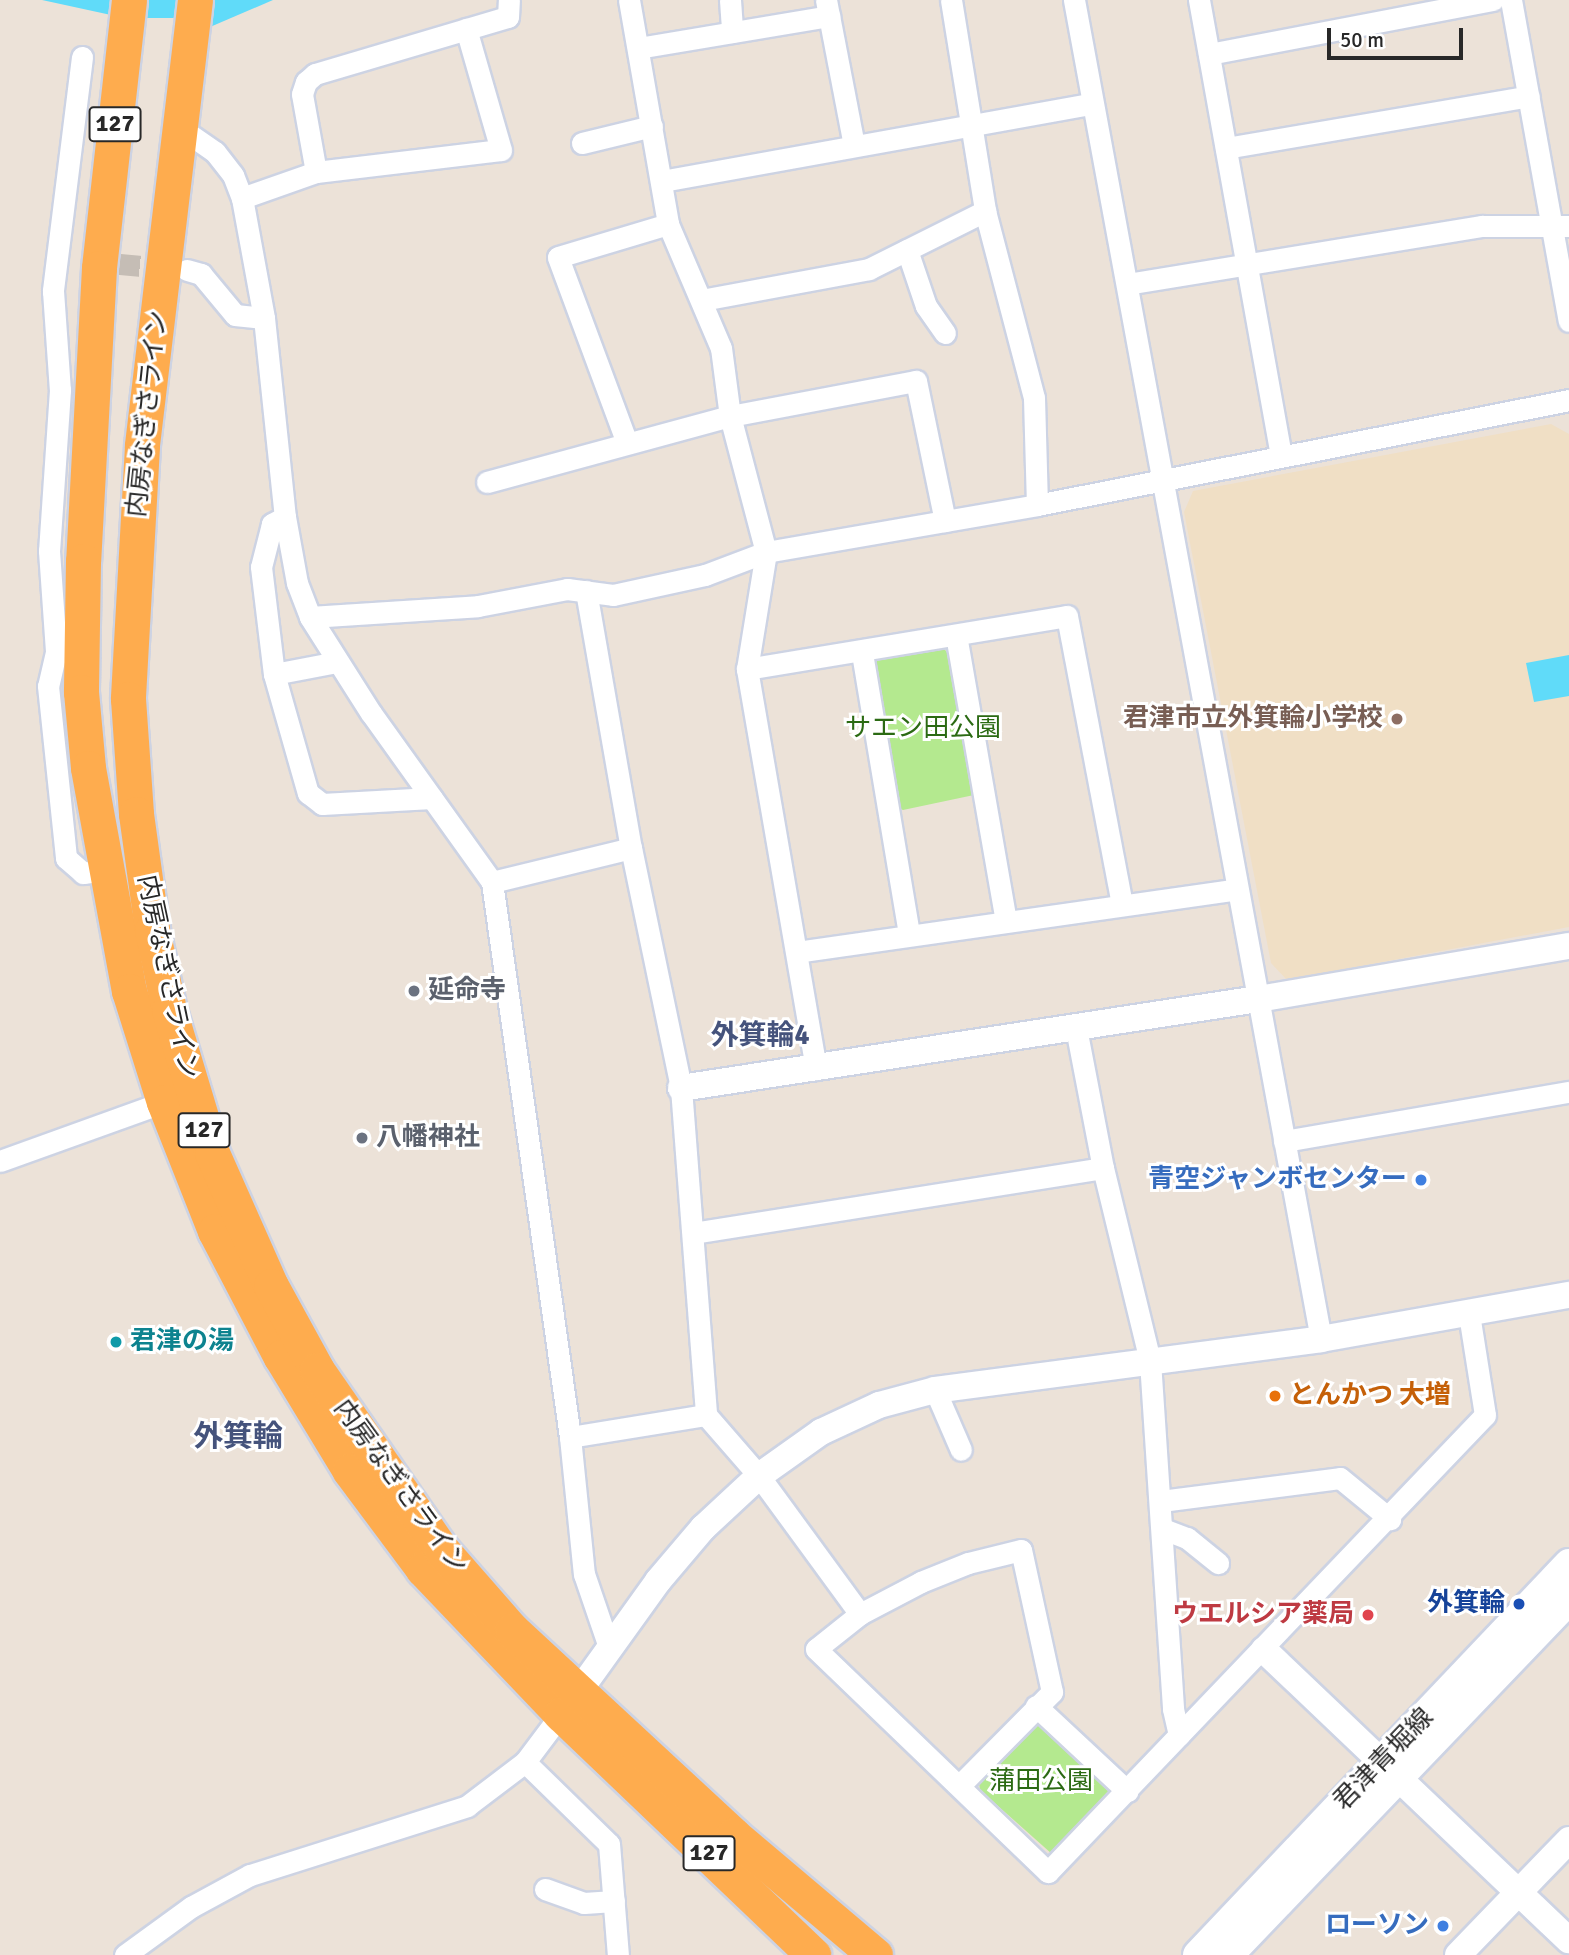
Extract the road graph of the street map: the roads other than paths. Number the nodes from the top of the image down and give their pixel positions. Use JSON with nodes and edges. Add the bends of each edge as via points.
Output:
{"nodes":[{"id":1,"x":129,"y":0,"type":"edge"},
{"id":2,"x":195,"y":0,"type":"edge"},
{"id":3,"x":509,"y":0,"type":"edge"},
{"id":4,"x":629,"y":0,"type":"edge"},
{"id":5,"x":730,"y":0,"type":"edge"},
{"id":6,"x":951,"y":0,"type":"edge"},
{"id":7,"x":1074,"y":0,"type":"edge"},
{"id":8,"x":1199,"y":0,"type":"edge"},
{"id":9,"x":1493,"y":0,"type":"edge"},
{"id":10,"x":1511,"y":0,"type":"edge"},
{"id":11,"x":828,"y":8,"type":"edge"},
{"id":12,"x":466,"y":29,"type":"junction"},
{"id":13,"x":732,"y":32,"type":"junction"},
{"id":14,"x":638,"y":48,"type":"junction"},
{"id":15,"x":1209,"y":54,"type":"junction"},
{"id":16,"x":82,"y":57,"type":"dead end"},
{"id":17,"x":1529,"y":96,"type":"junction"},
{"id":18,"x":1091,"y":104,"type":"junction"},
{"id":19,"x":973,"y":124,"type":"junction"},
{"id":20,"x":652,"y":126,"type":"junction"},
{"id":21,"x":182,"y":129,"type":"junction"},
{"id":22,"x":582,"y":143,"type":"dead end"},
{"id":23,"x":854,"y":145,"type":"junction"},
{"id":24,"x":1226,"y":148,"type":"junction"},
{"id":25,"x":316,"y":172,"type":"junction"},
{"id":26,"x":662,"y":181,"type":"junction"},
{"id":27,"x":242,"y":198,"type":"junction"},
{"id":28,"x":985,"y":211,"type":"junction"},
{"id":29,"x":668,"y":224,"type":"junction"},
{"id":30,"x":1561,"y":226,"type":"edge"},
{"id":31,"x":907,"y":250,"type":"junction"},
{"id":32,"x":58,"y":258,"type":"junction"},
{"id":33,"x":83,"y":261,"type":"tunnel mouth"},
{"id":34,"x":1247,"y":264,"type":"junction"},
{"id":35,"x":187,"y":270,"type":"tunnel mouth"},
{"id":36,"x":1126,"y":284,"type":"junction"},
{"id":37,"x":702,"y":300,"type":"junction"},
{"id":38,"x":264,"y":318,"type":"junction"},
{"id":39,"x":1569,"y":321,"type":"edge"},
{"id":40,"x":945,"y":333,"type":"dead end"},
{"id":41,"x":1569,"y":400,"type":"edge"},
{"id":42,"x":730,"y":416,"type":"junction"},
{"id":43,"x":73,"y":438,"type":"junction"},
{"id":44,"x":627,"y":443,"type":"junction"},
{"id":45,"x":1281,"y":456,"type":"junction"},
{"id":46,"x":1162,"y":479,"type":"junction"},
{"id":47,"x":487,"y":482,"type":"dead end"},
{"id":48,"x":1037,"y":505,"type":"junction"},
{"id":49,"x":285,"y":517,"type":"junction"},
{"id":50,"x":945,"y":521,"type":"junction"},
{"id":51,"x":766,"y":552,"type":"junction"},
{"id":52,"x":586,"y":591,"type":"junction"},
{"id":53,"x":310,"y":617,"type":"junction"},
{"id":54,"x":956,"y":635,"type":"junction"},
{"id":55,"x":862,"y":653,"type":"junction"},
{"id":56,"x":337,"y":662,"type":"junction"},
{"id":57,"x":747,"y":669,"type":"junction"},
{"id":58,"x":274,"y":674,"type":"junction"},
{"id":59,"x":432,"y":798,"type":"junction"},
{"id":60,"x":631,"y":848,"type":"junction"},
{"id":61,"x":492,"y":881,"type":"junction"},
{"id":62,"x":1237,"y":889,"type":"junction"},
{"id":63,"x":1122,"y":905,"type":"junction"},
{"id":64,"x":1006,"y":922,"type":"junction"},
{"id":65,"x":909,"y":934,"type":"junction"},
{"id":66,"x":1569,"y":946,"type":"edge"},
{"id":67,"x":797,"y":952,"type":"junction"},
{"id":68,"x":1258,"y":999,"type":"junction"},
{"id":69,"x":1076,"y":1028,"type":"junction"},
{"id":70,"x":816,"y":1069,"type":"junction"},
{"id":71,"x":681,"y":1088,"type":"junction"},
{"id":72,"x":1569,"y":1092,"type":"edge"},
{"id":73,"x":164,"y":1102,"type":"junction"},
{"id":74,"x":1284,"y":1140,"type":"junction"},
{"id":75,"x":0,"y":1161,"type":"edge"},
{"id":76,"x":1103,"y":1168,"type":"junction"},
{"id":77,"x":693,"y":1233,"type":"junction"},
{"id":78,"x":1569,"y":1295,"type":"edge"},
{"id":79,"x":1469,"y":1314,"type":"junction"},
{"id":80,"x":1321,"y":1339,"type":"junction"},
{"id":81,"x":1150,"y":1361,"type":"junction"},
{"id":82,"x":934,"y":1390,"type":"junction"},
{"id":83,"x":706,"y":1415,"type":"junction"},
{"id":84,"x":570,"y":1437,"type":"junction"},
{"id":85,"x":961,"y":1450,"type":"dead end"},
{"id":86,"x":759,"y":1476,"type":"junction"},
{"id":87,"x":1161,"y":1501,"type":"junction"},
{"id":88,"x":1390,"y":1519,"type":"junction"},
{"id":89,"x":1163,"y":1529,"type":"junction"},
{"id":90,"x":1218,"y":1563,"type":"dead end"},
{"id":91,"x":1569,"y":1564,"type":"edge"},
{"id":92,"x":1569,"y":1600,"type":"edge"},
{"id":93,"x":860,"y":1614,"type":"junction"},
{"id":94,"x":609,"y":1647,"type":"junction"},
{"id":95,"x":1264,"y":1650,"type":"junction"},
{"id":96,"x":570,"y":1703,"type":"junction"},
{"id":97,"x":1037,"y":1706,"type":"junction"},
{"id":98,"x":1179,"y":1735,"type":"junction"},
{"id":99,"x":525,"y":1762,"type":"junction"},
{"id":100,"x":1391,"y":1770,"type":"junction"},
{"id":101,"x":960,"y":1785,"type":"junction"},
{"id":102,"x":1127,"y":1791,"type":"junction"},
{"id":103,"x":1569,"y":1840,"type":"edge"},
{"id":104,"x":545,"y":1889,"type":"dead end"},
{"id":105,"x":1519,"y":1892,"type":"junction"},
{"id":106,"x":614,"y":1901,"type":"junction"},
{"id":107,"x":1569,"y":1940,"type":"edge"},
{"id":108,"x":125,"y":1955,"type":"edge"},
{"id":109,"x":618,"y":1955,"type":"edge"},
{"id":110,"x":813,"y":1955,"type":"edge"},
{"id":111,"x":875,"y":1955,"type":"edge"},
{"id":112,"x":1198,"y":1955,"type":"edge"},
{"id":113,"x":1228,"y":1955,"type":"edge"},
{"id":114,"x":1458,"y":1955,"type":"edge"}],
"edges":[{"from":1,"to":43,"type":"highway","name":"内房なぎさライン","number":"127","via":[[99,268]]},
{"from":2,"to":21,"type":"highway","name":"内房なぎさライン","number":"127"},
{"from":3,"to":12,"type":"street","via":[[508,17]]},
{"from":4,"to":14,"type":"street"},
{"from":5,"to":13,"type":"street"},
{"from":6,"to":19,"type":"street"},
{"from":7,"to":18,"type":"street"},
{"from":8,"to":15,"type":"street"},
{"from":9,"to":15,"type":"street"},
{"from":10,"to":17,"type":"street"},
{"from":11,"to":13,"type":"street"},
{"from":11,"to":23,"type":"street"},
{"from":12,"to":25,"type":"street","via":[[315,74],[306,82],[302,94]]},
{"from":12,"to":25,"type":"street","via":[[501,150]]},
{"from":13,"to":14,"type":"street"},
{"from":14,"to":20,"type":"street"},
{"from":15,"to":24,"type":"street"},
{"from":16,"to":32,"type":"street"},
{"from":17,"to":24,"type":"street"},
{"from":17,"to":30,"type":"street"},
{"from":18,"to":19,"type":"street"},
{"from":18,"to":36,"type":"street"},
{"from":19,"to":23,"type":"street"},
{"from":19,"to":28,"type":"street"},
{"from":20,"to":22,"type":"street"},
{"from":20,"to":26,"type":"street"},
{"from":21,"to":27,"type":"street","via":[[215,152]]},
{"from":21,"to":96,"type":"highway","name":"内房なぎさライン","number":"127","via":[[142,446],[128,699],[136,814],[169,1010],[190,1089],[236,1214],[317,1370],[441,1549]]},
{"from":23,"to":26,"type":"street"},
{"from":24,"to":34,"type":"street"},
{"from":25,"to":27,"type":"street"},
{"from":26,"to":29,"type":"street"},
{"from":27,"to":38,"type":"street"},
{"from":28,"to":31,"type":"street"},
{"from":28,"to":48,"type":"street","via":[[1034,398]]},
{"from":29,"to":37,"type":"street"},
{"from":29,"to":44,"type":"street","via":[[558,257]]},
{"from":30,"to":34,"type":"street","via":[[1482,226]]},
{"from":30,"to":39,"type":"street"},
{"from":31,"to":37,"type":"street","via":[[869,269]]},
{"from":31,"to":40,"type":"street","via":[[926,306]]},
{"from":32,"to":33,"type":"street"},
{"from":32,"to":43,"type":"street","via":[[53,291],[60,390]]},
{"from":34,"to":36,"type":"street"},
{"from":34,"to":45,"type":"street"},
{"from":35,"to":38,"type":"street","via":[[201,274],[235,315]]},
{"from":36,"to":46,"type":"street"},
{"from":37,"to":42,"type":"street","via":[[721,348]]},
{"from":38,"to":49,"type":"street"},
{"from":41,"to":45,"type":"street"},
{"from":42,"to":44,"type":"street"},
{"from":42,"to":50,"type":"street","via":[[916,381]]},
{"from":42,"to":51,"type":"street"},
{"from":43,"to":73,"type":"highway","name":"内房なぎさライン","number":"127","via":[[81,692],[88,768],[129,991]]},
{"from":44,"to":47,"type":"street"},
{"from":45,"to":46,"type":"street"},
{"from":46,"to":48,"type":"street"},
{"from":46,"to":62,"type":"street"},
{"from":48,"to":50,"type":"street"},
{"from":49,"to":53,"type":"street","via":[[297,583]]},
{"from":49,"to":58,"type":"street","via":[[272,524],[261,567]]},
{"from":50,"to":51,"type":"street"},
{"from":51,"to":52,"type":"street","via":[[692,578],[613,594]]},
{"from":51,"to":57,"type":"street"},
{"from":52,"to":53,"type":"street","via":[[567,589],[478,606]]},
{"from":52,"to":60,"type":"street"},
{"from":53,"to":56,"type":"street"},
{"from":54,"to":55,"type":"street"},
{"from":54,"to":63,"type":"street","via":[[1067,616]]},
{"from":54,"to":64,"type":"street"},
{"from":55,"to":57,"type":"street"},
{"from":55,"to":65,"type":"street"},
{"from":56,"to":58,"type":"street"},
{"from":56,"to":59,"type":"street"},
{"from":57,"to":67,"type":"street"},
{"from":58,"to":59,"type":"street","via":[[298,768],[315,803]]},
{"from":59,"to":61,"type":"street"},
{"from":60,"to":61,"type":"street"},
{"from":60,"to":71,"type":"street"},
{"from":61,"to":84,"type":"street"},
{"from":62,"to":63,"type":"street"},
{"from":62,"to":68,"type":"street"},
{"from":63,"to":64,"type":"street"},
{"from":64,"to":65,"type":"street"},
{"from":65,"to":67,"type":"street"},
{"from":66,"to":68,"type":"street"},
{"from":67,"to":70,"type":"street"},
{"from":68,"to":69,"type":"street"},
{"from":68,"to":74,"type":"street"},
{"from":69,"to":70,"type":"street"},
{"from":69,"to":76,"type":"street"},
{"from":70,"to":71,"type":"street"},
{"from":71,"to":77,"type":"street"},
{"from":72,"to":74,"type":"street"},
{"from":73,"to":75,"type":"street"},
{"from":73,"to":96,"type":"highway","name":"内房なぎさライン","number":"127","via":[[215,1231],[281,1357],[350,1471],[423,1569]]},
{"from":74,"to":80,"type":"street"},
{"from":76,"to":77,"type":"street"},
{"from":76,"to":81,"type":"street"},
{"from":77,"to":83,"type":"street"},
{"from":78,"to":79,"type":"street"},
{"from":79,"to":80,"type":"street"},
{"from":79,"to":88,"type":"street","via":[[1485,1415]]},
{"from":80,"to":81,"type":"street"},
{"from":81,"to":82,"type":"street"},
{"from":81,"to":87,"type":"street"},
{"from":82,"to":85,"type":"street"},
{"from":82,"to":86,"type":"street","via":[[879,1405],[821,1432]]},
{"from":83,"to":84,"type":"street"},
{"from":83,"to":86,"type":"street"},
{"from":84,"to":94,"type":"street","via":[[584,1574]]},
{"from":86,"to":93,"type":"street"},
{"from":86,"to":94,"type":"street","via":[[703,1528]]},
{"from":87,"to":88,"type":"street","via":[[1340,1478]]},
{"from":87,"to":89,"type":"street"},
{"from":88,"to":95,"type":"street"},
{"from":89,"to":90,"type":"street","via":[[1187,1538]]},
{"from":89,"to":98,"type":"street","via":[[1173,1709]]},
{"from":91,"to":100,"type":"main road","name":"君津青堀線"},
{"from":92,"to":100,"type":"main road","name":"君津青堀線"},
{"from":93,"to":97,"type":"street","via":[[968,1563],[1021,1550],[1052,1692]]},
{"from":93,"to":101,"type":"street","via":[[816,1649]]},
{"from":94,"to":96,"type":"street"},
{"from":95,"to":98,"type":"street"},
{"from":95,"to":100,"type":"street"},
{"from":96,"to":99,"type":"street"},
{"from":96,"to":110,"type":"highway","name":"内房なぎさライン","number":"127"},
{"from":96,"to":111,"type":"highway","name":"内房なぎさライン","number":"127"},
{"from":97,"to":101,"type":"street"},
{"from":97,"to":102,"type":"street"},
{"from":98,"to":102,"type":"street"},
{"from":99,"to":106,"type":"street","via":[[609,1844]]},
{"from":99,"to":108,"type":"street","via":[[467,1806],[250,1875],[191,1907]]},
{"from":100,"to":105,"type":"street"},
{"from":100,"to":112,"type":"main road","name":"君津青堀線"},
{"from":100,"to":113,"type":"main road","name":"君津青堀線"},
{"from":101,"to":102,"type":"street","via":[[1048,1872]]},
{"from":103,"to":105,"type":"street"},
{"from":104,"to":106,"type":"street","via":[[584,1903]]},
{"from":105,"to":107,"type":"street"},
{"from":105,"to":114,"type":"street"},
{"from":106,"to":109,"type":"street"}]}
